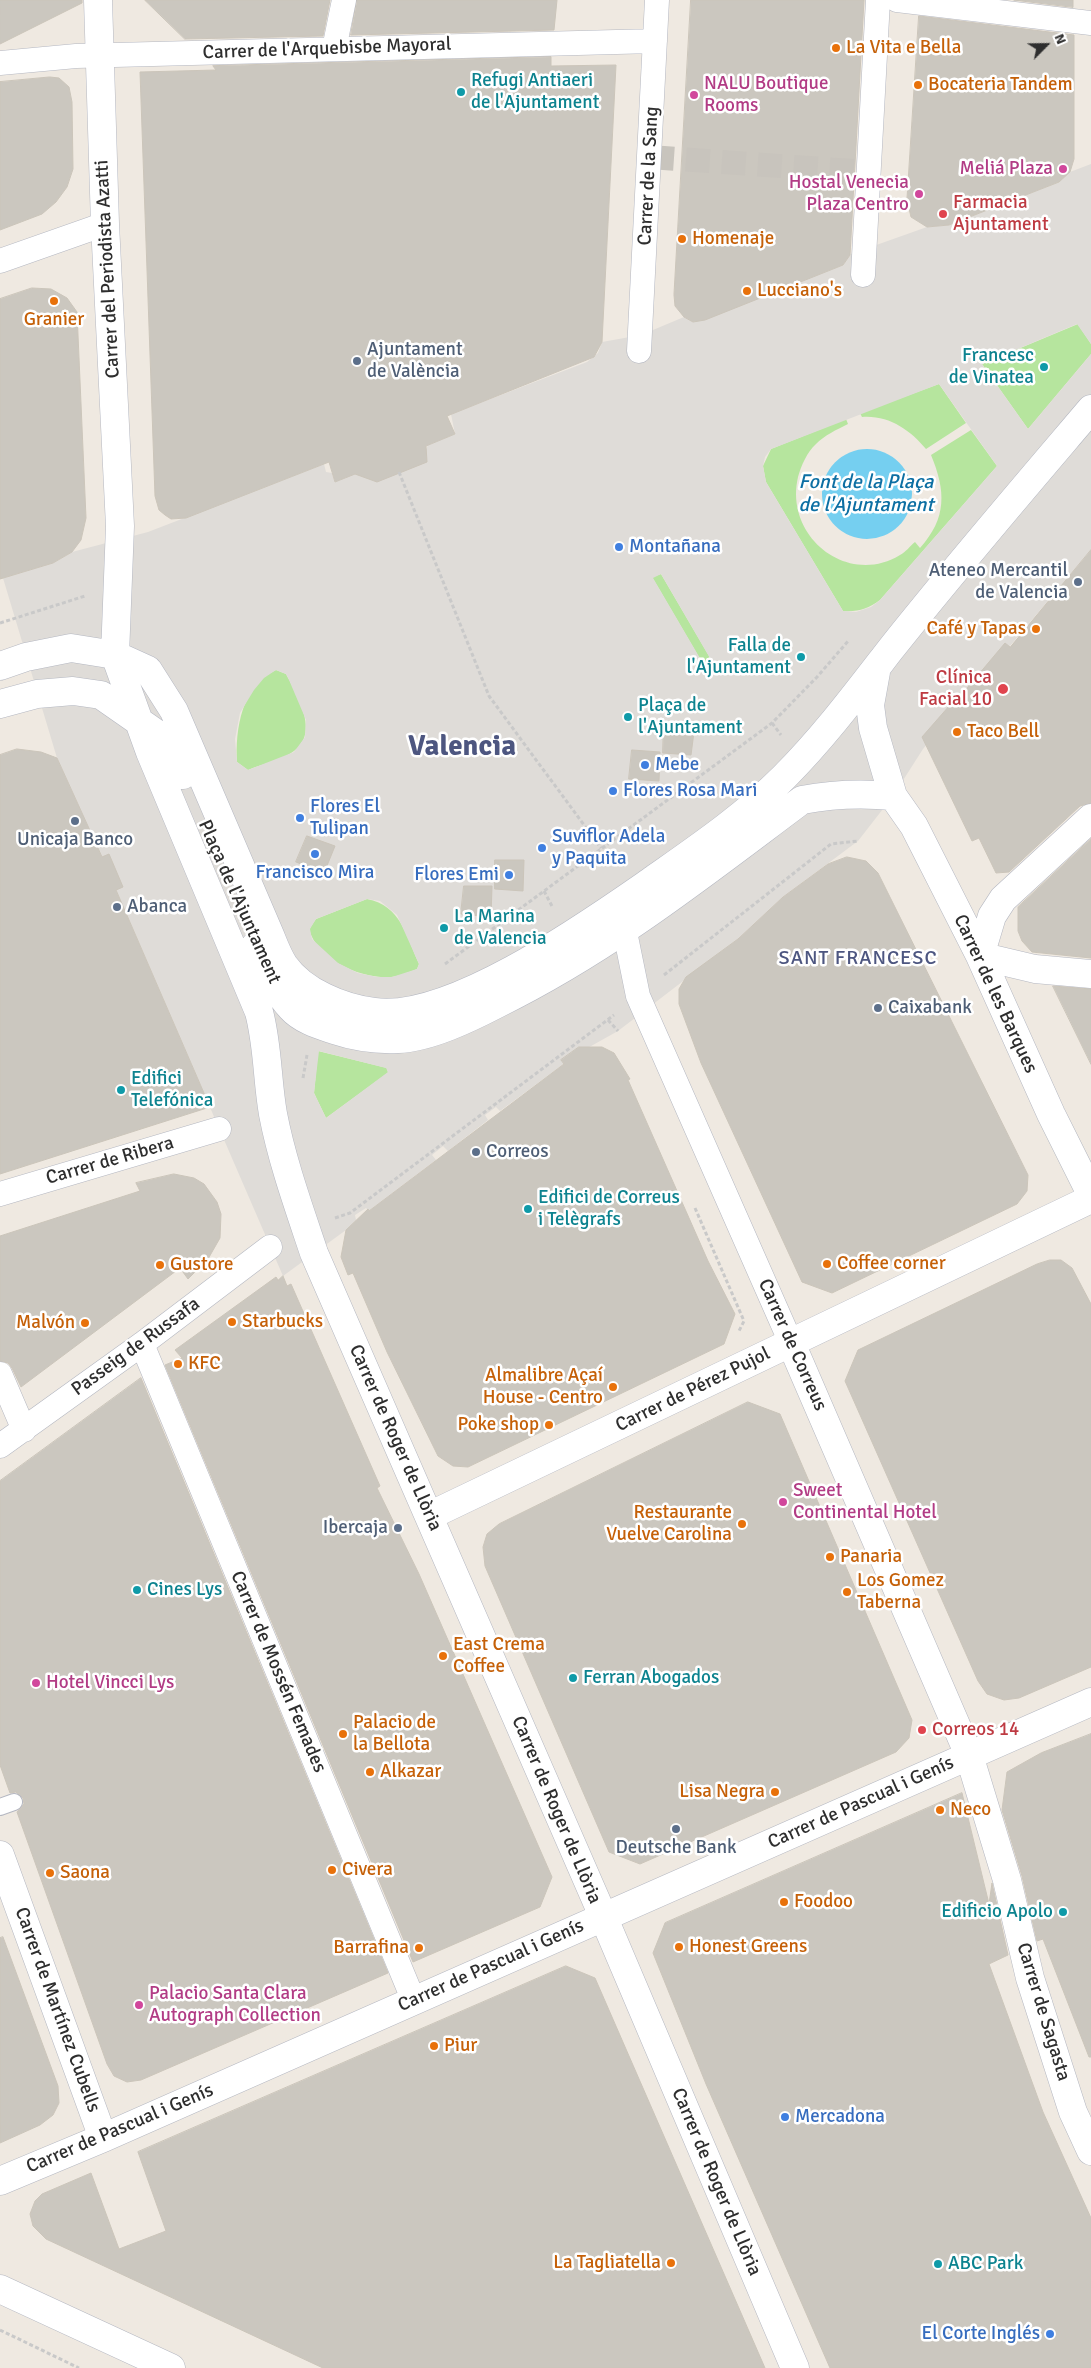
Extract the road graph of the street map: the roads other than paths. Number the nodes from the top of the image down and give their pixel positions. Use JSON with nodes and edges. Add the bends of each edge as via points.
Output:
{"nodes":[{"id":1,"x":98,"y":0,"type":"edge"},
{"id":2,"x":344,"y":0,"type":"edge"},
{"id":3,"x":657,"y":0,"type":"edge"},
{"id":4,"x":878,"y":0,"type":"edge"},
{"id":5,"x":897,"y":0,"type":"edge"},
{"id":6,"x":1091,"y":23,"type":"edge"},
{"id":7,"x":655,"y":41,"type":"junction"},
{"id":8,"x":334,"y":49,"type":"junction"},
{"id":9,"x":100,"y":55,"type":"junction"},
{"id":10,"x":0,"y":63,"type":"edge"},
{"id":11,"x":105,"y":224,"type":"junction"},
{"id":12,"x":0,"y":262,"type":"edge"},
{"id":13,"x":863,"y":275,"type":"dead end"},
{"id":14,"x":639,"y":351,"type":"dead end"},
{"id":15,"x":1091,"y":409,"type":"edge"},
{"id":16,"x":119,"y":538,"type":"joint"},
{"id":17,"x":115,"y":655,"type":"junction"},
{"id":18,"x":0,"y":666,"type":"edge"},
{"id":19,"x":876,"y":670,"type":"junction"},
{"id":20,"x":0,"y":704,"type":"edge"},
{"id":21,"x":140,"y":724,"type":"junction"},
{"id":22,"x":893,"y":796,"type":"junction"},
{"id":23,"x":1091,"y":818,"type":"edge"},
{"id":24,"x":625,"y":932,"type":"junction"},
{"id":25,"x":980,"y":956,"type":"junction"},
{"id":26,"x":1091,"y":974,"type":"edge"},
{"id":27,"x":220,"y":1129,"type":"dead end"},
{"id":28,"x":0,"y":1194,"type":"edge"},
{"id":29,"x":1091,"y":1194,"type":"edge"},
{"id":30,"x":1091,"y":1199,"type":"edge"},
{"id":31,"x":270,"y":1247,"type":"dead end"},
{"id":32,"x":314,"y":1253,"type":"joint"},
{"id":33,"x":791,"y":1343,"type":"junction"},
{"id":34,"x":142,"y":1344,"type":"junction"},
{"id":35,"x":0,"y":1374,"type":"edge"},
{"id":36,"x":24,"y":1430,"type":"junction"},
{"id":37,"x":0,"y":1446,"type":"edge"},
{"id":38,"x":429,"y":1516,"type":"junction"},
{"id":39,"x":1091,"y":1702,"type":"edge"},
{"id":40,"x":969,"y":1755,"type":"junction"},
{"id":41,"x":0,"y":1855,"type":"edge"},
{"id":42,"x":602,"y":1916,"type":"junction"},
{"id":43,"x":413,"y":1999,"type":"junction"},
{"id":44,"x":103,"y":2138,"type":"junction"},
{"id":45,"x":1091,"y":2151,"type":"edge"},
{"id":46,"x":0,"y":2181,"type":"edge"},
{"id":47,"x":0,"y":2289,"type":"edge"},
{"id":48,"x":171,"y":2368,"type":"edge"},
{"id":49,"x":795,"y":2368,"type":"edge"}],
"edges":[{"from":1,"to":9,"type":"street","name":"Carrer del Periodista Azatti"},
{"from":2,"to":8,"type":"street"},
{"from":3,"to":7,"type":"street","name":"Carrer de la Sang"},
{"from":4,"to":13,"type":"street"},
{"from":5,"to":6,"type":"street"},
{"from":7,"to":8,"type":"street","name":"Carrer de l'Arquebisbe Mayoral"},
{"from":7,"to":14,"type":"street","name":"Carrer de la Sang"},
{"from":8,"to":9,"type":"street","name":"Carrer de l'Arquebisbe Mayoral"},
{"from":9,"to":10,"type":"street","name":"Carrer de l'Arquebisbe Mayoral"},
{"from":9,"to":11,"type":"street","name":"Carrer del Periodista Azatti"},
{"from":11,"to":12,"type":"street"},
{"from":11,"to":16,"type":"street","name":"Carrer del Periodista Azatti"},
{"from":15,"to":19,"type":"street","name":"Plaça de l'Ajuntament"},
{"from":16,"to":17,"type":"street","name":"Plaça de l'Ajuntament"},
{"from":17,"to":18,"type":"street","via":[[71,648]]},
{"from":17,"to":19,"type":"street","name":"Plaça de l'Ajuntament","via":[[148,670],[174,710],[283,963],[296,979],[314,991],[334,1001],[375,1013],[436,1004],[493,980],[610,909],[699,846],[783,778]]},
{"from":17,"to":21,"type":"street","name":"Plaça de l'Ajuntament"},
{"from":19,"to":22,"type":"street","name":"Plaça de l'Ajuntament","via":[[870,705],[873,728]]},
{"from":20,"to":21,"type":"street","via":[[37,694],[73,691],[101,695]]},
{"from":21,"to":24,"type":"street","name":"Plaça de l'Ajuntament","via":[[170,745],[255,947],[291,1009],[311,1023],[357,1037],[399,1039],[434,1030],[477,1014],[544,982]]},
{"from":21,"to":32,"type":"street","name":"Plaça de l'Ajuntament","via":[[259,1012],[281,1148]]},
{"from":22,"to":24,"type":"street","name":"Plaça de l'Ajuntament","via":[[858,793],[802,800]]},
{"from":22,"to":25,"type":"street","name":"Carrer de les Barques","via":[[914,826]]},
{"from":23,"to":25,"type":"street","via":[[1003,899],[992,916]]},
{"from":24,"to":33,"type":"street","name":"Carrer de Correus","via":[[638,996]]},
{"from":25,"to":26,"type":"street","via":[[1035,969]]},
{"from":25,"to":29,"type":"street","name":"Carrer de les Barques"},
{"from":27,"to":28,"type":"street","name":"Carrer de Ribera"},
{"from":30,"to":33,"type":"street","name":"Carrer de Pérez Pujol"},
{"from":31,"to":34,"type":"street","name":"Passeig de Russafa"},
{"from":32,"to":38,"type":"street","name":"Carrer de Roger de Llòria"},
{"from":33,"to":38,"type":"street","name":"Carrer de Pérez Pujol"},
{"from":33,"to":40,"type":"street","name":"Carrer de Correus"},
{"from":34,"to":36,"type":"street","name":"Passeig de Russafa"},
{"from":34,"to":43,"type":"street","name":"Carrer de Mossén Femades"},
{"from":35,"to":36,"type":"street"},
{"from":36,"to":37,"type":"street","name":"Passeig de Russafa"},
{"from":38,"to":42,"type":"street","name":"Carrer de Roger de Llòria"},
{"from":39,"to":40,"type":"street","name":"Carrer de Pascual i Genís"},
{"from":40,"to":42,"type":"street","name":"Carrer de Pascual i Genís"},
{"from":40,"to":45,"type":"street","name":"Carrer de Sagasta","via":[[1007,1880],[1030,1978],[1073,2112]]},
{"from":41,"to":44,"type":"street","name":"Carrer de Martínez Cubells"},
{"from":42,"to":43,"type":"street","name":"Carrer de Pascual i Genís"},
{"from":42,"to":49,"type":"street","name":"Carrer de Roger de Llòria"},
{"from":43,"to":44,"type":"street","name":"Carrer de Pascual i Genís"},
{"from":44,"to":46,"type":"street","name":"Carrer de Pascual i Genís"},
{"from":47,"to":48,"type":"street"}]}
